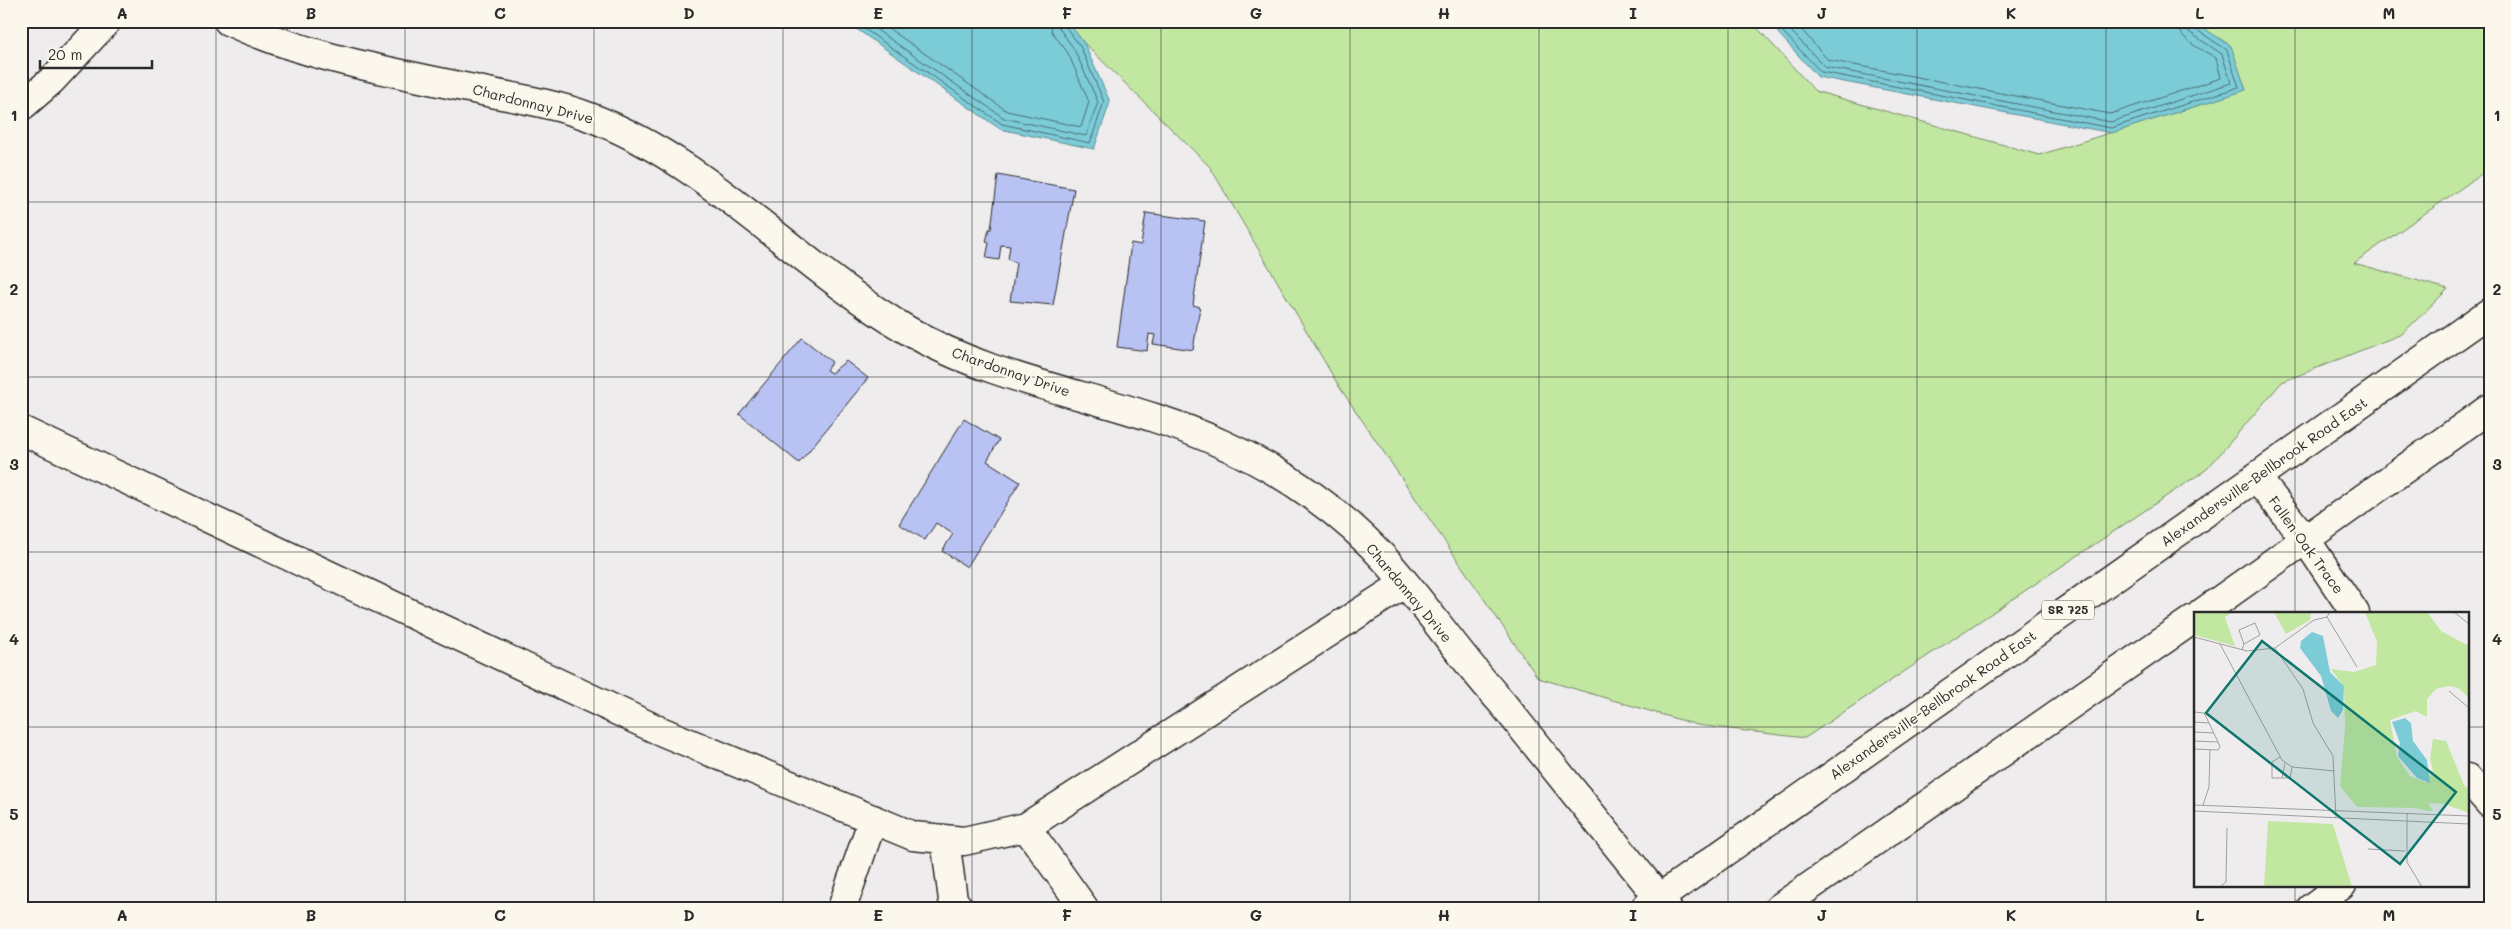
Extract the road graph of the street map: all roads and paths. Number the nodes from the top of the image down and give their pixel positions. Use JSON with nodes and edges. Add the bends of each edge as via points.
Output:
{"nodes":[{"id":1,"x":107,"y":21,"type":"edge"},
{"id":2,"x":228,"y":21,"type":"edge"},
{"id":3,"x":21,"y":108,"type":"edge"},
{"id":4,"x":2490,"y":312,"type":"edge"},
{"id":5,"x":2490,"y":408,"type":"edge"},
{"id":6,"x":21,"y":430,"type":"edge"},
{"id":7,"x":2256,"y":478,"type":"junction"},
{"id":8,"x":2306,"y":540,"type":"junction"},
{"id":9,"x":1404,"y":584,"type":"junction"},
{"id":10,"x":2203,"y":612,"type":"edge"},
{"id":11,"x":2354,"y":612,"type":"edge"},
{"id":12,"x":2194,"y":619,"type":"edge"},
{"id":13,"x":873,"y":819,"type":"junction"},
{"id":14,"x":1026,"y":827,"type":"junction"},
{"id":15,"x":945,"y":839,"type":"junction"},
{"id":16,"x":2341,"y":886,"type":"edge"},
{"id":17,"x":1657,"y":904,"type":"edge"},
{"id":18,"x":842,"y":908,"type":"edge"},
{"id":19,"x":959,"y":908,"type":"edge"},
{"id":20,"x":1084,"y":908,"type":"edge"},
{"id":21,"x":1779,"y":908,"type":"edge"},
{"id":22,"x":2311,"y":908,"type":"edge"}],
"edges":[{"from":1,"to":3,"type":"street"},
{"from":2,"to":9,"type":"street","name":"Chardonnay Drive","via":[[265,38],[330,59],[543,104],[583,114],[631,134],[677,159],[871,309],[921,338],[974,362],[1166,422],[1215,441],[1294,483],[1350,525],[1390,565]]},
{"from":4,"to":7,"type":"street","name":"Alexandersville-Bellbrook Road East","number":"SR 725"},
{"from":5,"to":8,"type":"street"},
{"from":6,"to":13,"type":"street","via":[[658,730]]},
{"from":7,"to":8,"type":"street","name":"Fallen Oak Trace"},
{"from":7,"to":17,"type":"street","name":"Alexandersville-Bellbrook Road East","number":"SR 725"},
{"from":8,"to":10,"type":"street"},
{"from":8,"to":11,"type":"street","name":"Fallen Oak Trace"},
{"from":9,"to":14,"type":"street"},
{"from":9,"to":17,"type":"street","name":"Chardonnay Drive"},
{"from":12,"to":21,"type":"street"},
{"from":13,"to":15,"type":"street","via":[[913,836]]},
{"from":13,"to":18,"type":"street"},
{"from":14,"to":15,"type":"street","via":[[964,841]]},
{"from":14,"to":20,"type":"street"},
{"from":15,"to":19,"type":"street","via":[[953,900]]},
{"from":16,"to":22,"type":"street"}]}
